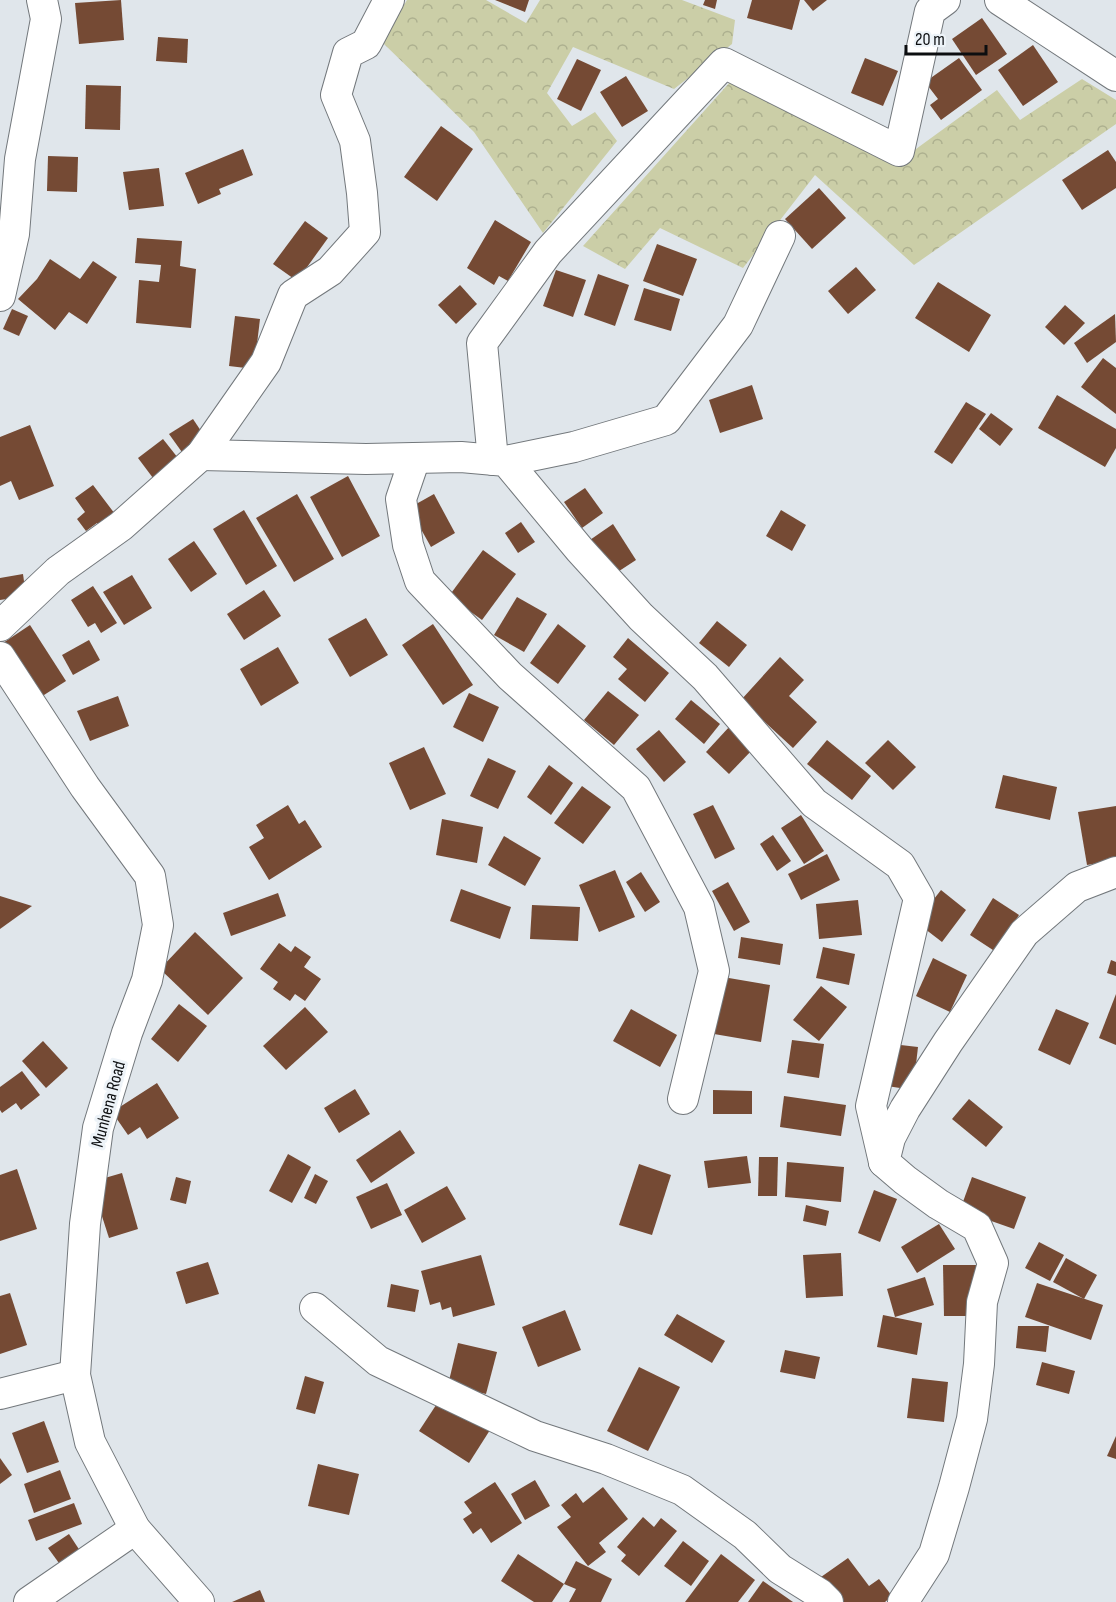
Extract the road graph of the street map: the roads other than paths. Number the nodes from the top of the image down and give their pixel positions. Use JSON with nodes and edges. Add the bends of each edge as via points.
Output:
{"nodes":[{"id":1,"x":42,"y":0,"type":"edge"},
{"id":2,"x":389,"y":0,"type":"edge"},
{"id":3,"x":945,"y":0,"type":"edge"},
{"id":4,"x":1000,"y":0,"type":"edge"},
{"id":5,"x":1116,"y":76,"type":"edge"},
{"id":6,"x":780,"y":236,"type":"dead end"},
{"id":7,"x":0,"y":296,"type":"edge"},
{"id":8,"x":201,"y":455,"type":"junction"},
{"id":9,"x":414,"y":458,"type":"junction"},
{"id":10,"x":500,"y":460,"type":"junction"},
{"id":11,"x":0,"y":626,"type":"edge"},
{"id":12,"x":0,"y":657,"type":"edge"},
{"id":13,"x":1116,"y":872,"type":"edge"},
{"id":14,"x":683,"y":1099,"type":"dead end"},
{"id":15,"x":884,"y":1162,"type":"junction"},
{"id":16,"x":315,"y":1308,"type":"dead end"},
{"id":17,"x":75,"y":1376,"type":"junction"},
{"id":18,"x":0,"y":1394,"type":"edge"},
{"id":19,"x":135,"y":1529,"type":"junction"},
{"id":20,"x":29,"y":1602,"type":"edge"},
{"id":21,"x":199,"y":1602,"type":"edge"},
{"id":22,"x":828,"y":1602,"type":"edge"},
{"id":23,"x":903,"y":1602,"type":"edge"}],
"edges":[{"from":1,"to":7,"type":"street","via":[[46,19],[20,159],[14,234]]},
{"from":2,"to":8,"type":"street","via":[[366,44],[348,53],[336,94],[355,141],[365,232],[330,271],[293,295],[266,362]]},
{"from":3,"to":10,"type":"street","via":[[930,11],[898,151],[724,63],[548,252],[482,343]]},
{"from":4,"to":5,"type":"street"},
{"from":6,"to":10,"type":"street","via":[[738,325],[666,420],[574,447]]},
{"from":8,"to":9,"type":"street"},
{"from":8,"to":11,"type":"street","via":[[121,526],[58,571]]},
{"from":9,"to":10,"type":"street"},
{"from":9,"to":14,"type":"street","via":[[401,499],[408,545],[420,581],[510,675],[636,788],[699,907],[714,971]]},
{"from":10,"to":15,"type":"street","via":[[641,617],[705,676],[814,803],[900,865],[919,898],[871,1106]]},
{"from":12,"to":17,"type":"street","name":"Munhena Road","via":[[85,787],[150,876],[158,925],[147,980],[98,1128],[85,1224]]},
{"from":13,"to":15,"type":"street","via":[[1077,887],[1024,933],[905,1108],[890,1138]]},
{"from":15,"to":23,"type":"street","via":[[938,1204],[977,1227],[993,1263],[982,1302],[972,1419],[954,1487],[934,1554]]},
{"from":16,"to":22,"type":"street","via":[[378,1361],[535,1436],[682,1490],[745,1535],[780,1569]]},
{"from":17,"to":18,"type":"street"},
{"from":17,"to":19,"type":"street","name":"Munhena Road","via":[[90,1442]]},
{"from":19,"to":20,"type":"street"},
{"from":19,"to":21,"type":"street","name":"Munhena Road"}]}
